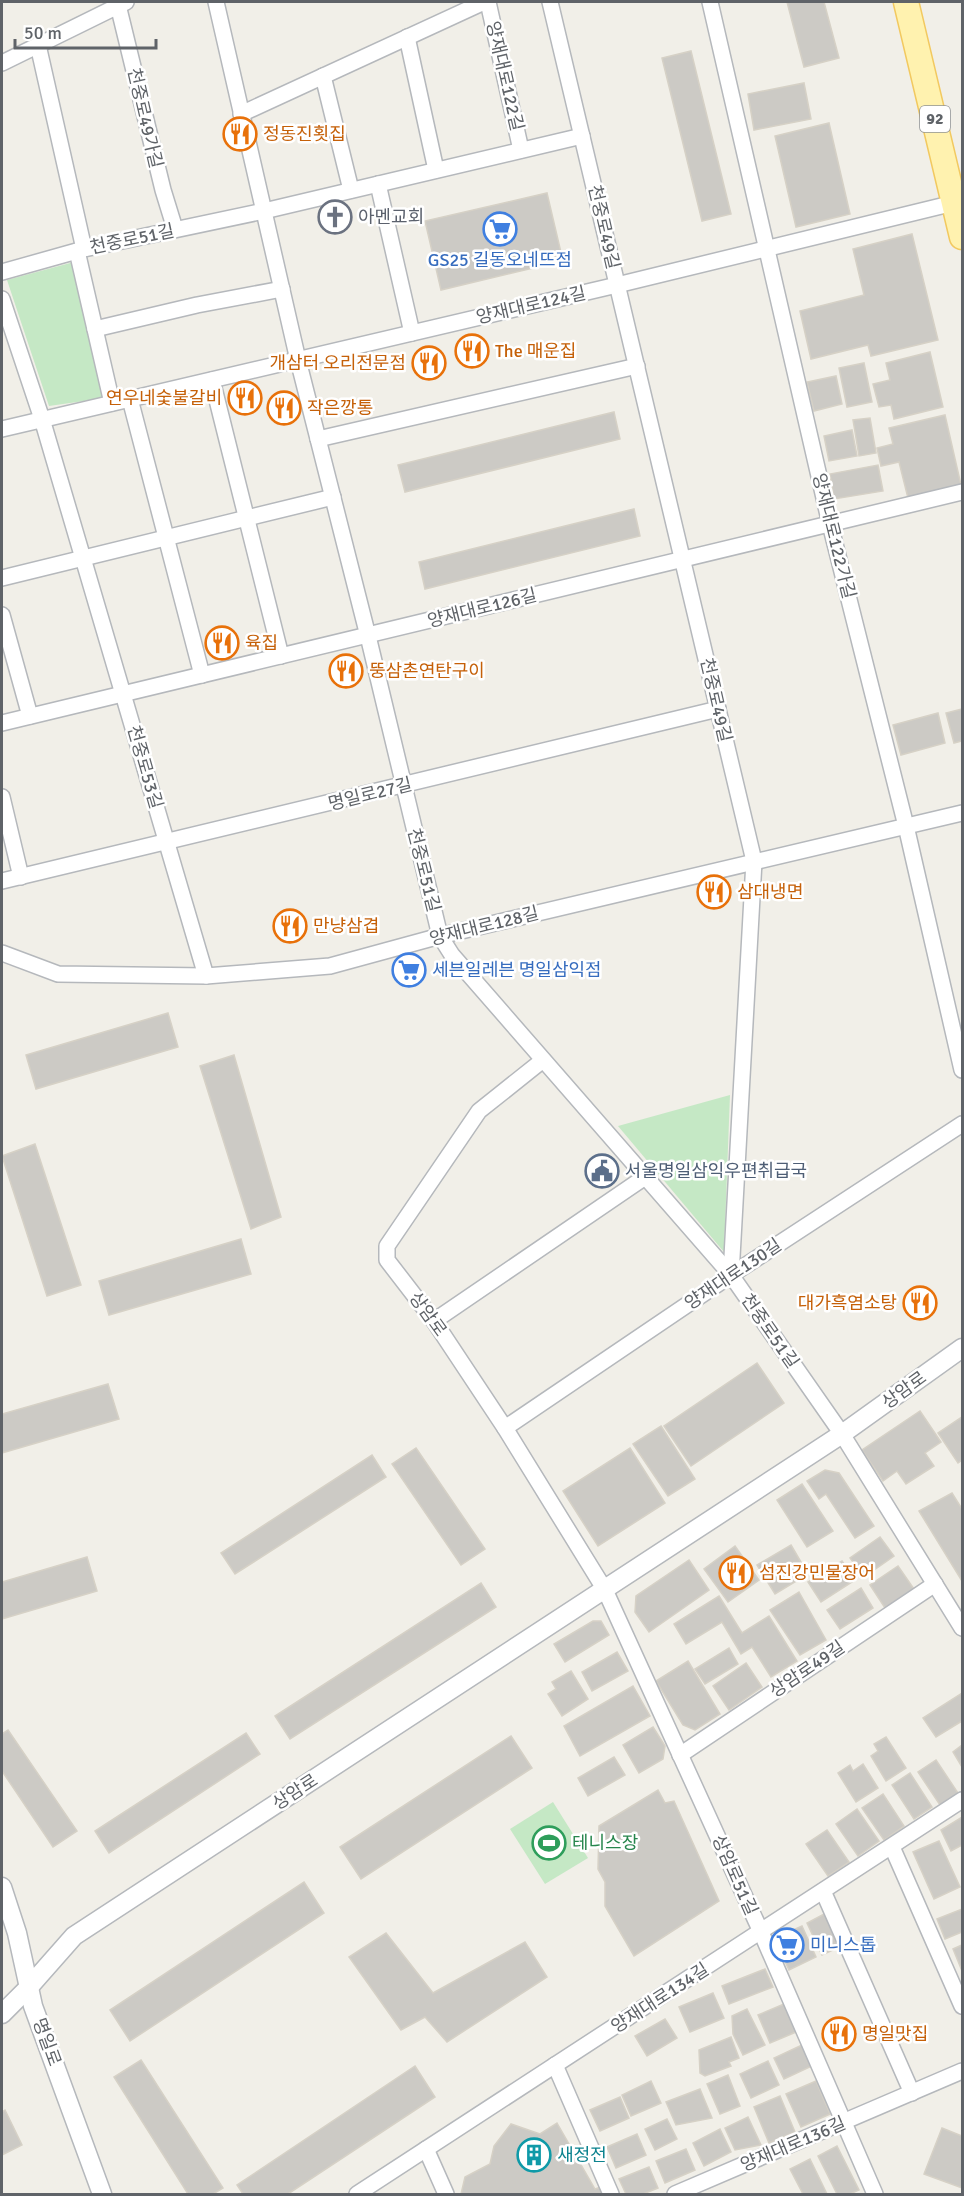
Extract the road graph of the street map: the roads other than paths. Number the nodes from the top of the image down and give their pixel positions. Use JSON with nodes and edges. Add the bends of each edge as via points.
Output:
{"nodes":[{"id":1,"x":216,"y":2,"type":"edge"},
{"id":2,"x":486,"y":2,"type":"edge"},
{"id":3,"x":550,"y":2,"type":"edge"},
{"id":4,"x":711,"y":2,"type":"edge"},
{"id":5,"x":906,"y":2,"type":"edge"},
{"id":6,"x":122,"y":3,"type":"edge"},
{"id":7,"x":407,"y":37,"type":"junction"},
{"id":8,"x":38,"y":45,"type":"junction"},
{"id":9,"x":2,"y":63,"type":"edge"},
{"id":10,"x":323,"y":76,"type":"junction"},
{"id":11,"x":242,"y":114,"type":"junction"},
{"id":12,"x":582,"y":136,"type":"junction"},
{"id":13,"x":521,"y":150,"type":"junction"},
{"id":14,"x":436,"y":170,"type":"junction"},
{"id":15,"x":378,"y":184,"type":"junction"},
{"id":16,"x":351,"y":190,"type":"junction"},
{"id":17,"x":959,"y":202,"type":"edge"},
{"id":18,"x":264,"y":211,"type":"junction"},
{"id":19,"x":175,"y":229,"type":"junction"},
{"id":20,"x":963,"y":237,"type":"edge"},
{"id":21,"x":766,"y":249,"type":"junction"},
{"id":22,"x":81,"y":250,"type":"junction"},
{"id":23,"x":2,"y":272,"type":"edge"},
{"id":24,"x":617,"y":285,"type":"junction"},
{"id":25,"x":282,"y":289,"type":"junction"},
{"id":26,"x":2,"y":299,"type":"edge"},
{"id":27,"x":95,"y":329,"type":"junction"},
{"id":28,"x":412,"y":333,"type":"junction"},
{"id":29,"x":298,"y":360,"type":"junction"},
{"id":30,"x":637,"y":366,"type":"junction"},
{"id":31,"x":212,"y":380,"type":"junction"},
{"id":32,"x":130,"y":399,"type":"junction"},
{"id":33,"x":112,"y":403,"type":"junction"},
{"id":34,"x":42,"y":419,"type":"junction"},
{"id":35,"x":2,"y":429,"type":"edge"},
{"id":36,"x":318,"y":439,"type":"junction"},
{"id":37,"x":963,"y":492,"type":"edge"},
{"id":38,"x":333,"y":496,"type":"junction"},
{"id":39,"x":247,"y":518,"type":"junction"},
{"id":40,"x":830,"y":524,"type":"junction"},
{"id":41,"x":166,"y":538,"type":"junction"},
{"id":42,"x":83,"y":558,"type":"junction"},
{"id":43,"x":682,"y":560,"type":"junction"},
{"id":44,"x":2,"y":578,"type":"edge"},
{"id":45,"x":2,"y":615,"type":"edge"},
{"id":46,"x":368,"y":636,"type":"junction"},
{"id":47,"x":281,"y":656,"type":"junction"},
{"id":48,"x":202,"y":675,"type":"junction"},
{"id":49,"x":124,"y":694,"type":"junction"},
{"id":50,"x":718,"y":710,"type":"junction"},
{"id":51,"x":30,"y":716,"type":"junction"},
{"id":52,"x":2,"y":723,"type":"edge"},
{"id":53,"x":404,"y":786,"type":"junction"},
{"id":54,"x":2,"y":797,"type":"edge"},
{"id":55,"x":963,"y":813,"type":"edge"},
{"id":56,"x":906,"y":826,"type":"junction"},
{"id":57,"x":167,"y":843,"type":"junction"},
{"id":58,"x":754,"y":861,"type":"junction"},
{"id":59,"x":21,"y":877,"type":"junction"},
{"id":60,"x":2,"y":881,"type":"edge"},
{"id":61,"x":440,"y":936,"type":"junction"},
{"id":62,"x":2,"y":953,"type":"edge"},
{"id":63,"x":206,"y":976,"type":"junction"},
{"id":64,"x":543,"y":1060,"type":"junction"},
{"id":65,"x":963,"y":1070,"type":"edge"},
{"id":66,"x":963,"y":1124,"type":"edge"},
{"id":67,"x":645,"y":1177,"type":"junction"},
{"id":68,"x":731,"y":1275,"type":"junction"},
{"id":69,"x":434,"y":1321,"type":"junction"},
{"id":70,"x":963,"y":1348,"type":"edge"},
{"id":71,"x":505,"y":1428,"type":"junction"},
{"id":72,"x":842,"y":1434,"type":"junction"},
{"id":73,"x":935,"y":1584,"type":"junction"},
{"id":74,"x":605,"y":1590,"type":"junction"},
{"id":75,"x":963,"y":1628,"type":"edge"},
{"id":76,"x":680,"y":1755,"type":"junction"},
{"id":77,"x":963,"y":1800,"type":"edge"},
{"id":78,"x":892,"y":1847,"type":"junction"},
{"id":79,"x":2,"y":1887,"type":"edge"},
{"id":80,"x":823,"y":1891,"type":"junction"},
{"id":81,"x":761,"y":1932,"type":"junction"},
{"id":82,"x":29,"y":1988,"type":"junction"},
{"id":83,"x":963,"y":2006,"type":"edge"},
{"id":84,"x":2,"y":2014,"type":"edge"},
{"id":85,"x":555,"y":2066,"type":"junction"},
{"id":86,"x":963,"y":2071,"type":"edge"},
{"id":87,"x":912,"y":2093,"type":"junction"},
{"id":88,"x":843,"y":2122,"type":"junction"},
{"id":89,"x":426,"y":2150,"type":"junction"},
{"id":90,"x":102,"y":2194,"type":"edge"},
{"id":91,"x":357,"y":2194,"type":"edge"},
{"id":92,"x":446,"y":2194,"type":"edge"},
{"id":93,"x":610,"y":2194,"type":"edge"},
{"id":94,"x":675,"y":2194,"type":"edge"},
{"id":95,"x":875,"y":2194,"type":"edge"}],
"edges":[{"from":1,"to":11,"type":"street","name":"천중로51길"},
{"from":2,"to":7,"type":"street","name":"양재대로122길"},
{"from":2,"to":13,"type":"street","name":"양재대로122길"},
{"from":3,"to":12,"type":"street","name":"천중로49길"},
{"from":4,"to":21,"type":"street","name":"양재대로122가길"},
{"from":5,"to":17,"type":"main road","number":"92"},
{"from":6,"to":8,"type":"street","name":"천중로49가길"},
{"from":6,"to":19,"type":"street","name":"천중로49가길"},
{"from":7,"to":10,"type":"street","name":"양재대로122길"},
{"from":7,"to":14,"type":"street"},
{"from":8,"to":9,"type":"street","name":"천중로49가길"},
{"from":8,"to":22,"type":"street"},
{"from":10,"to":11,"type":"street","name":"양재대로122길"},
{"from":10,"to":16,"type":"street"},
{"from":11,"to":18,"type":"street","name":"천중로51길"},
{"from":12,"to":13,"type":"street"},
{"from":12,"to":24,"type":"street","name":"천중로49길"},
{"from":13,"to":14,"type":"street"},
{"from":14,"to":15,"type":"street"},
{"from":15,"to":16,"type":"street"},
{"from":15,"to":28,"type":"street"},
{"from":16,"to":18,"type":"street"},
{"from":17,"to":20,"type":"main road","number":"92"},
{"from":17,"to":21,"type":"street","name":"양재대로124길"},
{"from":18,"to":19,"type":"street","name":"천중로51길"},
{"from":18,"to":25,"type":"street","name":"천중로51길"},
{"from":19,"to":22,"type":"street","name":"천중로51길"},
{"from":21,"to":24,"type":"street","name":"양재대로124길"},
{"from":21,"to":40,"type":"street","name":"양재대로122가길"},
{"from":22,"to":23,"type":"street","name":"천중로51길"},
{"from":22,"to":27,"type":"street"},
{"from":24,"to":28,"type":"street","name":"양재대로124길"},
{"from":24,"to":30,"type":"street","name":"천중로49길"},
{"from":25,"to":27,"type":"street"},
{"from":25,"to":29,"type":"street","name":"천중로51길"},
{"from":26,"to":34,"type":"street","name":"천중로53길"},
{"from":27,"to":33,"type":"street"},
{"from":28,"to":29,"type":"street","name":"양재대로124길"},
{"from":29,"to":31,"type":"street","name":"양재대로124길"},
{"from":29,"to":36,"type":"street","name":"천중로51길"},
{"from":30,"to":36,"type":"street"},
{"from":30,"to":43,"type":"street","name":"천중로49길"},
{"from":31,"to":32,"type":"street","name":"양재대로124길"},
{"from":31,"to":39,"type":"street"},
{"from":32,"to":33,"type":"street","name":"양재대로124길"},
{"from":32,"to":41,"type":"street"},
{"from":33,"to":34,"type":"street","name":"양재대로124길"},
{"from":34,"to":35,"type":"street","name":"양재대로124길"},
{"from":34,"to":42,"type":"street","name":"천중로53길"},
{"from":36,"to":38,"type":"street","name":"천중로51길"},
{"from":37,"to":40,"type":"street","name":"양재대로126길"},
{"from":38,"to":39,"type":"street"},
{"from":38,"to":46,"type":"street","name":"천중로51길"},
{"from":39,"to":41,"type":"street"},
{"from":39,"to":47,"type":"street"},
{"from":40,"to":43,"type":"street","name":"양재대로126길"},
{"from":40,"to":56,"type":"street","name":"양재대로122가길"},
{"from":41,"to":42,"type":"street"},
{"from":41,"to":48,"type":"street"},
{"from":42,"to":44,"type":"street"},
{"from":42,"to":49,"type":"street","name":"천중로53길"},
{"from":43,"to":46,"type":"street","name":"양재대로126길"},
{"from":43,"to":50,"type":"street","name":"천중로49길"},
{"from":45,"to":51,"type":"street"},
{"from":46,"to":47,"type":"street","name":"양재대로126길"},
{"from":46,"to":53,"type":"street","name":"천중로51길"},
{"from":47,"to":48,"type":"street","name":"양재대로126길"},
{"from":48,"to":49,"type":"street","name":"양재대로126길"},
{"from":49,"to":51,"type":"street","name":"양재대로126길"},
{"from":49,"to":57,"type":"street","name":"천중로53길"},
{"from":50,"to":53,"type":"street","name":"명일로27길"},
{"from":50,"to":58,"type":"street","name":"천중로49길"},
{"from":51,"to":52,"type":"street","name":"양재대로126길"},
{"from":53,"to":57,"type":"street","name":"명일로27길"},
{"from":53,"to":61,"type":"street","name":"천중로51길"},
{"from":54,"to":59,"type":"street"},
{"from":55,"to":56,"type":"street","name":"양재대로128길"},
{"from":56,"to":58,"type":"street","name":"양재대로128길"},
{"from":56,"to":65,"type":"street","name":"양재대로122가길"},
{"from":57,"to":59,"type":"street","name":"명일로27길"},
{"from":57,"to":63,"type":"street","name":"천중로53길"},
{"from":58,"to":61,"type":"street","name":"양재대로128길"},
{"from":58,"to":68,"type":"street","name":"천중로49길"},
{"from":59,"to":60,"type":"street","name":"명일로27길"},
{"from":61,"to":63,"type":"street","name":"양재대로128길","via":[[330,966]]},
{"from":61,"to":64,"type":"street","name":"천중로51길"},
{"from":62,"to":63,"type":"street","name":"양재대로128길","via":[[58,974]]},
{"from":64,"to":67,"type":"street","name":"천중로51길"},
{"from":64,"to":69,"type":"street","name":"상암로","via":[[479,1111],[387,1246],[387,1260]]},
{"from":66,"to":68,"type":"street","name":"양재대로130길"},
{"from":67,"to":68,"type":"street","name":"천중로51길"},
{"from":67,"to":69,"type":"street"},
{"from":68,"to":71,"type":"street","name":"양재대로130길"},
{"from":68,"to":72,"type":"street","name":"천중로51길"},
{"from":69,"to":71,"type":"street","name":"상암로"},
{"from":70,"to":72,"type":"street","name":"상암로"},
{"from":71,"to":74,"type":"street","name":"상암로"},
{"from":72,"to":73,"type":"street"},
{"from":72,"to":74,"type":"street","name":"상암로"},
{"from":73,"to":75,"type":"street"},
{"from":73,"to":76,"type":"street","name":"상암로49길"},
{"from":74,"to":76,"type":"street","name":"상암로51길"},
{"from":74,"to":82,"type":"street","name":"상암로","via":[[74,1936]]},
{"from":76,"to":81,"type":"street","name":"상암로51길"},
{"from":77,"to":78,"type":"street","name":"양재대로134길"},
{"from":78,"to":80,"type":"street","name":"양재대로134길"},
{"from":78,"to":83,"type":"street"},
{"from":79,"to":82,"type":"street","name":"명일로"},
{"from":80,"to":81,"type":"street","name":"양재대로134길"},
{"from":80,"to":87,"type":"street"},
{"from":81,"to":85,"type":"street","name":"양재대로134길"},
{"from":81,"to":88,"type":"street","name":"상암로51길"},
{"from":82,"to":84,"type":"street","name":"상암로"},
{"from":82,"to":90,"type":"street","name":"명일로"},
{"from":85,"to":89,"type":"street","name":"양재대로134길"},
{"from":85,"to":93,"type":"street"},
{"from":86,"to":87,"type":"street","name":"양재대로136길"},
{"from":87,"to":88,"type":"street","name":"양재대로136길"},
{"from":88,"to":94,"type":"street","name":"양재대로136길"},
{"from":88,"to":95,"type":"street","name":"상암로51길"},
{"from":89,"to":91,"type":"street","name":"양재대로134길"},
{"from":89,"to":92,"type":"street"}]}
